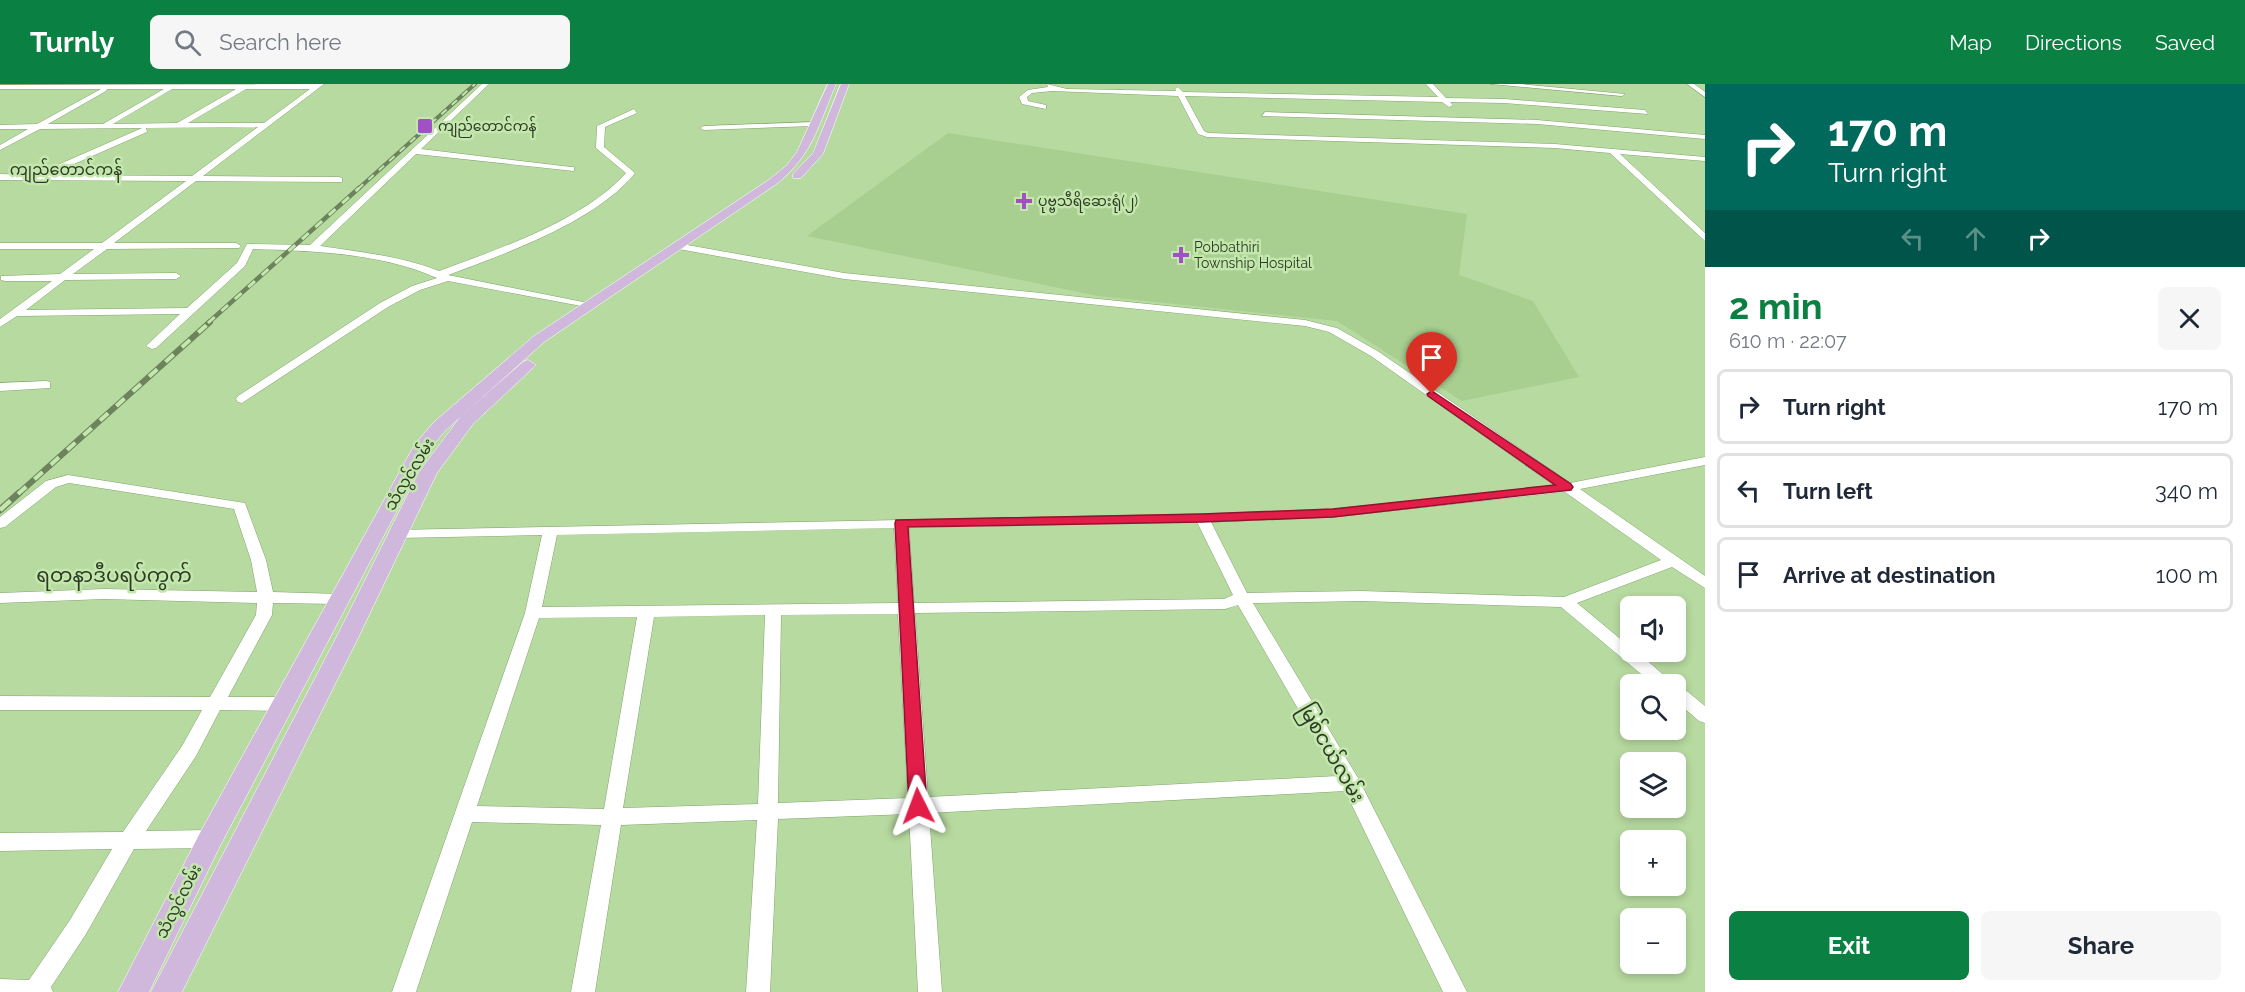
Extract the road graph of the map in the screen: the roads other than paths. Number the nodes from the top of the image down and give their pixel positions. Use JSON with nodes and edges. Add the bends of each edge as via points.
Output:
{"nodes":[{"id":1,"x":42,"y":84,"type":"edge"},
{"id":2,"x":486,"y":84,"type":"edge"},
{"id":3,"x":832,"y":84,"type":"edge"},
{"id":4,"x":845,"y":84,"type":"edge"},
{"id":5,"x":1175,"y":84,"type":"edge"},
{"id":6,"x":1244,"y":84,"type":"edge"},
{"id":7,"x":1429,"y":84,"type":"edge"},
{"id":8,"x":1494,"y":84,"type":"edge"},
{"id":9,"x":1610,"y":84,"type":"edge"},
{"id":10,"x":1690,"y":84,"type":"edge"},
{"id":11,"x":247,"y":85,"type":"edge"},
{"id":12,"x":111,"y":86,"type":"edge"},
{"id":13,"x":174,"y":86,"type":"edge"},
{"id":14,"x":318,"y":86,"type":"edge"},
{"id":15,"x":0,"y":87,"type":"edge"},
{"id":16,"x":1051,"y":87,"type":"edge"},
{"id":17,"x":33,"y":88,"type":"junction"},
{"id":18,"x":1111,"y":88,"type":"edge"},
{"id":19,"x":1181,"y":94,"type":"junction"},
{"id":20,"x":1622,"y":94,"type":"junction"},
{"id":21,"x":1705,"y":95,"type":"edge"},
{"id":22,"x":1252,"y":96,"type":"junction"},
{"id":23,"x":1445,"y":101,"type":"junction"},
{"id":24,"x":1043,"y":107,"type":"dead end"},
{"id":25,"x":634,"y":111,"type":"dead end"},
{"id":26,"x":1644,"y":112,"type":"junction"},
{"id":27,"x":1264,"y":114,"type":"junction"},
{"id":28,"x":1654,"y":119,"type":"dead end"},
{"id":29,"x":1465,"y":120,"type":"junction"},
{"id":30,"x":1270,"y":122,"type":"dead end"},
{"id":31,"x":813,"y":124,"type":"junction"},
{"id":32,"x":266,"y":125,"type":"junction"},
{"id":33,"x":104,"y":126,"type":"junction"},
{"id":34,"x":152,"y":126,"type":"junction"},
{"id":35,"x":178,"y":126,"type":"junction"},
{"id":36,"x":0,"y":127,"type":"edge"},
{"id":37,"x":38,"y":127,"type":"junction"},
{"id":38,"x":1472,"y":127,"type":"dead end"},
{"id":39,"x":1663,"y":127,"type":"dead end"},
{"id":40,"x":704,"y":128,"type":"dead end"},
{"id":41,"x":1275,"y":130,"type":"dead end"},
{"id":42,"x":1672,"y":134,"type":"junction"},
{"id":43,"x":1480,"y":135,"type":"dead end"},
{"id":44,"x":1281,"y":137,"type":"junction"},
{"id":45,"x":1705,"y":137,"type":"edge"},
{"id":46,"x":1488,"y":143,"type":"junction"},
{"id":47,"x":0,"y":148,"type":"edge"},
{"id":48,"x":413,"y":151,"type":"junction"},
{"id":49,"x":1612,"y":151,"type":"junction"},
{"id":50,"x":1704,"y":159,"type":"edge"},
{"id":51,"x":571,"y":169,"type":"dead end"},
{"id":52,"x":0,"y":177,"type":"edge"},
{"id":53,"x":198,"y":178,"type":"junction"},
{"id":54,"x":33,"y":179,"type":"junction"},
{"id":55,"x":339,"y":180,"type":"dead end"},
{"id":56,"x":1705,"y":238,"type":"edge"},
{"id":57,"x":0,"y":246,"type":"edge"},
{"id":58,"x":106,"y":246,"type":"junction"},
{"id":59,"x":236,"y":246,"type":"dead end"},
{"id":60,"x":682,"y":247,"type":"junction"},
{"id":61,"x":312,"y":248,"type":"junction"},
{"id":62,"x":176,"y":276,"type":"dead end"},
{"id":63,"x":442,"y":276,"type":"junction"},
{"id":64,"x":5,"y":278,"type":"dead end"},
{"id":65,"x":64,"y":278,"type":"junction"},
{"id":66,"x":588,"y":306,"type":"junction"},
{"id":67,"x":188,"y":311,"type":"junction"},
{"id":68,"x":0,"y":313,"type":"edge"},
{"id":69,"x":16,"y":313,"type":"junction"},
{"id":70,"x":0,"y":324,"type":"edge"},
{"id":71,"x":152,"y":346,"type":"dead end"},
{"id":72,"x":505,"y":376,"type":"junction"},
{"id":73,"x":45,"y":385,"type":"dead end"},
{"id":74,"x":0,"y":387,"type":"edge"},
{"id":75,"x":242,"y":399,"type":"dead end"},
{"id":76,"x":1705,"y":461,"type":"edge"},
{"id":77,"x":1567,"y":487,"type":"junction"},
{"id":78,"x":1202,"y":518,"type":"junction"},
{"id":79,"x":901,"y":523,"type":"junction"},
{"id":80,"x":0,"y":524,"type":"edge"},
{"id":81,"x":550,"y":530,"type":"junction"},
{"id":82,"x":398,"y":533,"type":"junction"},
{"id":83,"x":1673,"y":561,"type":"junction"},
{"id":84,"x":1705,"y":583,"type":"edge"},
{"id":85,"x":0,"y":598,"type":"edge"},
{"id":86,"x":1242,"y":598,"type":"junction"},
{"id":87,"x":267,"y":599,"type":"junction"},
{"id":88,"x":340,"y":599,"type":"junction"},
{"id":89,"x":1565,"y":602,"type":"junction"},
{"id":90,"x":906,"y":608,"type":"junction"},
{"id":91,"x":773,"y":611,"type":"junction"},
{"id":92,"x":646,"y":612,"type":"junction"},
{"id":93,"x":532,"y":613,"type":"junction"},
{"id":94,"x":1653,"y":674,"type":"edge"},
{"id":95,"x":1686,"y":700,"type":"edge"},
{"id":96,"x":0,"y":703,"type":"edge"},
{"id":97,"x":216,"y":704,"type":"junction"},
{"id":98,"x":284,"y":704,"type":"junction"},
{"id":99,"x":1705,"y":716,"type":"edge"},
{"id":100,"x":1352,"y":783,"type":"junction"},
{"id":101,"x":918,"y":806,"type":"junction"},
{"id":102,"x":768,"y":810,"type":"junction"},
{"id":103,"x":465,"y":814,"type":"junction"},
{"id":104,"x":612,"y":817,"type":"junction"},
{"id":105,"x":210,"y":839,"type":"junction"},
{"id":106,"x":128,"y":841,"type":"junction"},
{"id":107,"x":0,"y":843,"type":"edge"},
{"id":108,"x":0,"y":990,"type":"edge"},
{"id":109,"x":35,"y":991,"type":"edge"},
{"id":110,"x":41,"y":992,"type":"edge"},
{"id":111,"x":133,"y":992,"type":"edge"},
{"id":112,"x":166,"y":992,"type":"edge"},
{"id":113,"x":404,"y":992,"type":"edge"},
{"id":114,"x":583,"y":992,"type":"edge"},
{"id":115,"x":758,"y":992,"type":"edge"},
{"id":116,"x":930,"y":992,"type":"edge"},
{"id":117,"x":1455,"y":992,"type":"edge"}],
"edges":[{"from":1,"to":17,"type":"street"},
{"from":2,"to":48,"type":"street"},
{"from":3,"to":31,"type":"main road","name":"သံလွင်လမ်း"},
{"from":4,"to":60,"type":"main road","name":"သံလွင်လမ်း","via":[[822,145],[790,184]]},
{"from":5,"to":19,"type":"street"},
{"from":6,"to":22,"type":"street"},
{"from":7,"to":23,"type":"street"},
{"from":8,"to":20,"type":"street"},
{"from":9,"to":20,"type":"street"},
{"from":10,"to":21,"type":"street"},
{"from":11,"to":13,"type":"street"},
{"from":11,"to":14,"type":"street"},
{"from":11,"to":35,"type":"street"},
{"from":12,"to":13,"type":"street"},
{"from":12,"to":17,"type":"street"},
{"from":12,"to":37,"type":"street"},
{"from":13,"to":33,"type":"street"},
{"from":14,"to":32,"type":"street"},
{"from":15,"to":17,"type":"street"},
{"from":16,"to":18,"type":"street"},
{"from":16,"to":24,"type":"street","via":[[1023,97],[1025,102]]},
{"from":18,"to":19,"type":"street"},
{"from":19,"to":22,"type":"street"},
{"from":19,"to":44,"type":"street","via":[[1201,132]]},
{"from":20,"to":26,"type":"street"},
{"from":22,"to":23,"type":"street"},
{"from":22,"to":27,"type":"street"},
{"from":23,"to":26,"type":"street","via":[[1504,101]]},
{"from":23,"to":29,"type":"street"},
{"from":25,"to":63,"type":"street","via":[[601,126],[600,148],[631,173],[622,183],[564,224]]},
{"from":26,"to":28,"type":"street"},
{"from":27,"to":29,"type":"street"},
{"from":27,"to":30,"type":"street"},
{"from":29,"to":38,"type":"street"},
{"from":29,"to":42,"type":"street"},
{"from":31,"to":40,"type":"street"},
{"from":31,"to":60,"type":"main road","name":"သံလွင်လမ်း","via":[[802,153],[790,167]]},
{"from":32,"to":35,"type":"street"},
{"from":32,"to":53,"type":"street"},
{"from":33,"to":34,"type":"street"},
{"from":33,"to":37,"type":"street"},
{"from":34,"to":35,"type":"street"},
{"from":34,"to":54,"type":"street"},
{"from":36,"to":37,"type":"street"},
{"from":37,"to":47,"type":"street"},
{"from":39,"to":42,"type":"street"},
{"from":41,"to":44,"type":"street"},
{"from":42,"to":45,"type":"street"},
{"from":43,"to":46,"type":"street"},
{"from":44,"to":46,"type":"street"},
{"from":46,"to":49,"type":"street"},
{"from":48,"to":51,"type":"street"},
{"from":48,"to":61,"type":"street"},
{"from":49,"to":50,"type":"street"},
{"from":49,"to":56,"type":"street"},
{"from":52,"to":54,"type":"street"},
{"from":53,"to":54,"type":"street"},
{"from":53,"to":55,"type":"street"},
{"from":53,"to":58,"type":"street"},
{"from":57,"to":58,"type":"street"},
{"from":58,"to":59,"type":"street"},
{"from":58,"to":65,"type":"street"},
{"from":60,"to":66,"type":"main road","name":"သံလွင်လမ်း"},
{"from":60,"to":72,"type":"main road","name":"သံလွင်လမ်း"},
{"from":60,"to":77,"type":"street","via":[[844,276],[1305,323],[1333,330]]},
{"from":61,"to":63,"type":"street","via":[[377,257]]},
{"from":61,"to":67,"type":"street","via":[[250,246],[241,264]]},
{"from":62,"to":65,"type":"street"},
{"from":63,"to":66,"type":"street"},
{"from":63,"to":75,"type":"street","via":[[384,305]]},
{"from":64,"to":65,"type":"street"},
{"from":65,"to":69,"type":"street"},
{"from":66,"to":72,"type":"main road","name":"သံလွင်လမ်း","via":[[539,339]]},
{"from":67,"to":69,"type":"street"},
{"from":67,"to":71,"type":"street"},
{"from":68,"to":69,"type":"street"},
{"from":69,"to":70,"type":"street"},
{"from":72,"to":82,"type":"main road","name":"သံလွင်လမ်း","via":[[440,453]]},
{"from":72,"to":88,"type":"main road","name":"သံလွင်လမ်း","via":[[440,426],[421,448]]},
{"from":73,"to":74,"type":"street"},
{"from":76,"to":77,"type":"street"},
{"from":77,"to":78,"type":"street","via":[[1333,513]]},
{"from":77,"to":83,"type":"street"},
{"from":78,"to":79,"type":"street"},
{"from":78,"to":86,"type":"street","name":"မြစ်ငယ်လမ်း"},
{"from":79,"to":81,"type":"street"},
{"from":79,"to":90,"type":"street"},
{"from":80,"to":87,"type":"street","via":[[51,484],[68,479],[240,506]]},
{"from":81,"to":82,"type":"street"},
{"from":81,"to":93,"type":"street"},
{"from":82,"to":112,"type":"main road","name":"သံလွင်လမ်း"},
{"from":83,"to":84,"type":"street"},
{"from":83,"to":89,"type":"street"},
{"from":85,"to":87,"type":"street","via":[[104,594]]},
{"from":86,"to":89,"type":"street","via":[[1360,596]]},
{"from":86,"to":90,"type":"street","via":[[1225,604]]},
{"from":86,"to":100,"type":"street","name":"မြစ်ငယ်လမ်း"},
{"from":87,"to":88,"type":"street"},
{"from":87,"to":97,"type":"street","via":[[264,615]]},
{"from":88,"to":98,"type":"main road","name":"သံလွင်လမ်း"},
{"from":89,"to":94,"type":"street"},
{"from":90,"to":91,"type":"street"},
{"from":90,"to":101,"type":"street"},
{"from":91,"to":92,"type":"street"},
{"from":91,"to":102,"type":"street"},
{"from":92,"to":93,"type":"street"},
{"from":92,"to":104,"type":"street"},
{"from":93,"to":103,"type":"street"},
{"from":95,"to":99,"type":"street"},
{"from":96,"to":97,"type":"street"},
{"from":97,"to":98,"type":"street"},
{"from":97,"to":106,"type":"street"},
{"from":98,"to":105,"type":"main road","name":"သံလွင်လမ်း"},
{"from":100,"to":101,"type":"street"},
{"from":100,"to":117,"type":"street","name":"မြစ်ငယ်လမ်း"},
{"from":101,"to":102,"type":"street"},
{"from":101,"to":116,"type":"street"},
{"from":102,"to":104,"type":"street"},
{"from":102,"to":115,"type":"street"},
{"from":103,"to":104,"type":"street"},
{"from":103,"to":113,"type":"street"},
{"from":104,"to":114,"type":"street"},
{"from":105,"to":106,"type":"street"},
{"from":105,"to":111,"type":"main road","name":"သံလွင်လမ်း"},
{"from":106,"to":107,"type":"street"},
{"from":106,"to":109,"type":"street"},
{"from":108,"to":109,"type":"street"},
{"from":109,"to":110,"type":"street"}]}
